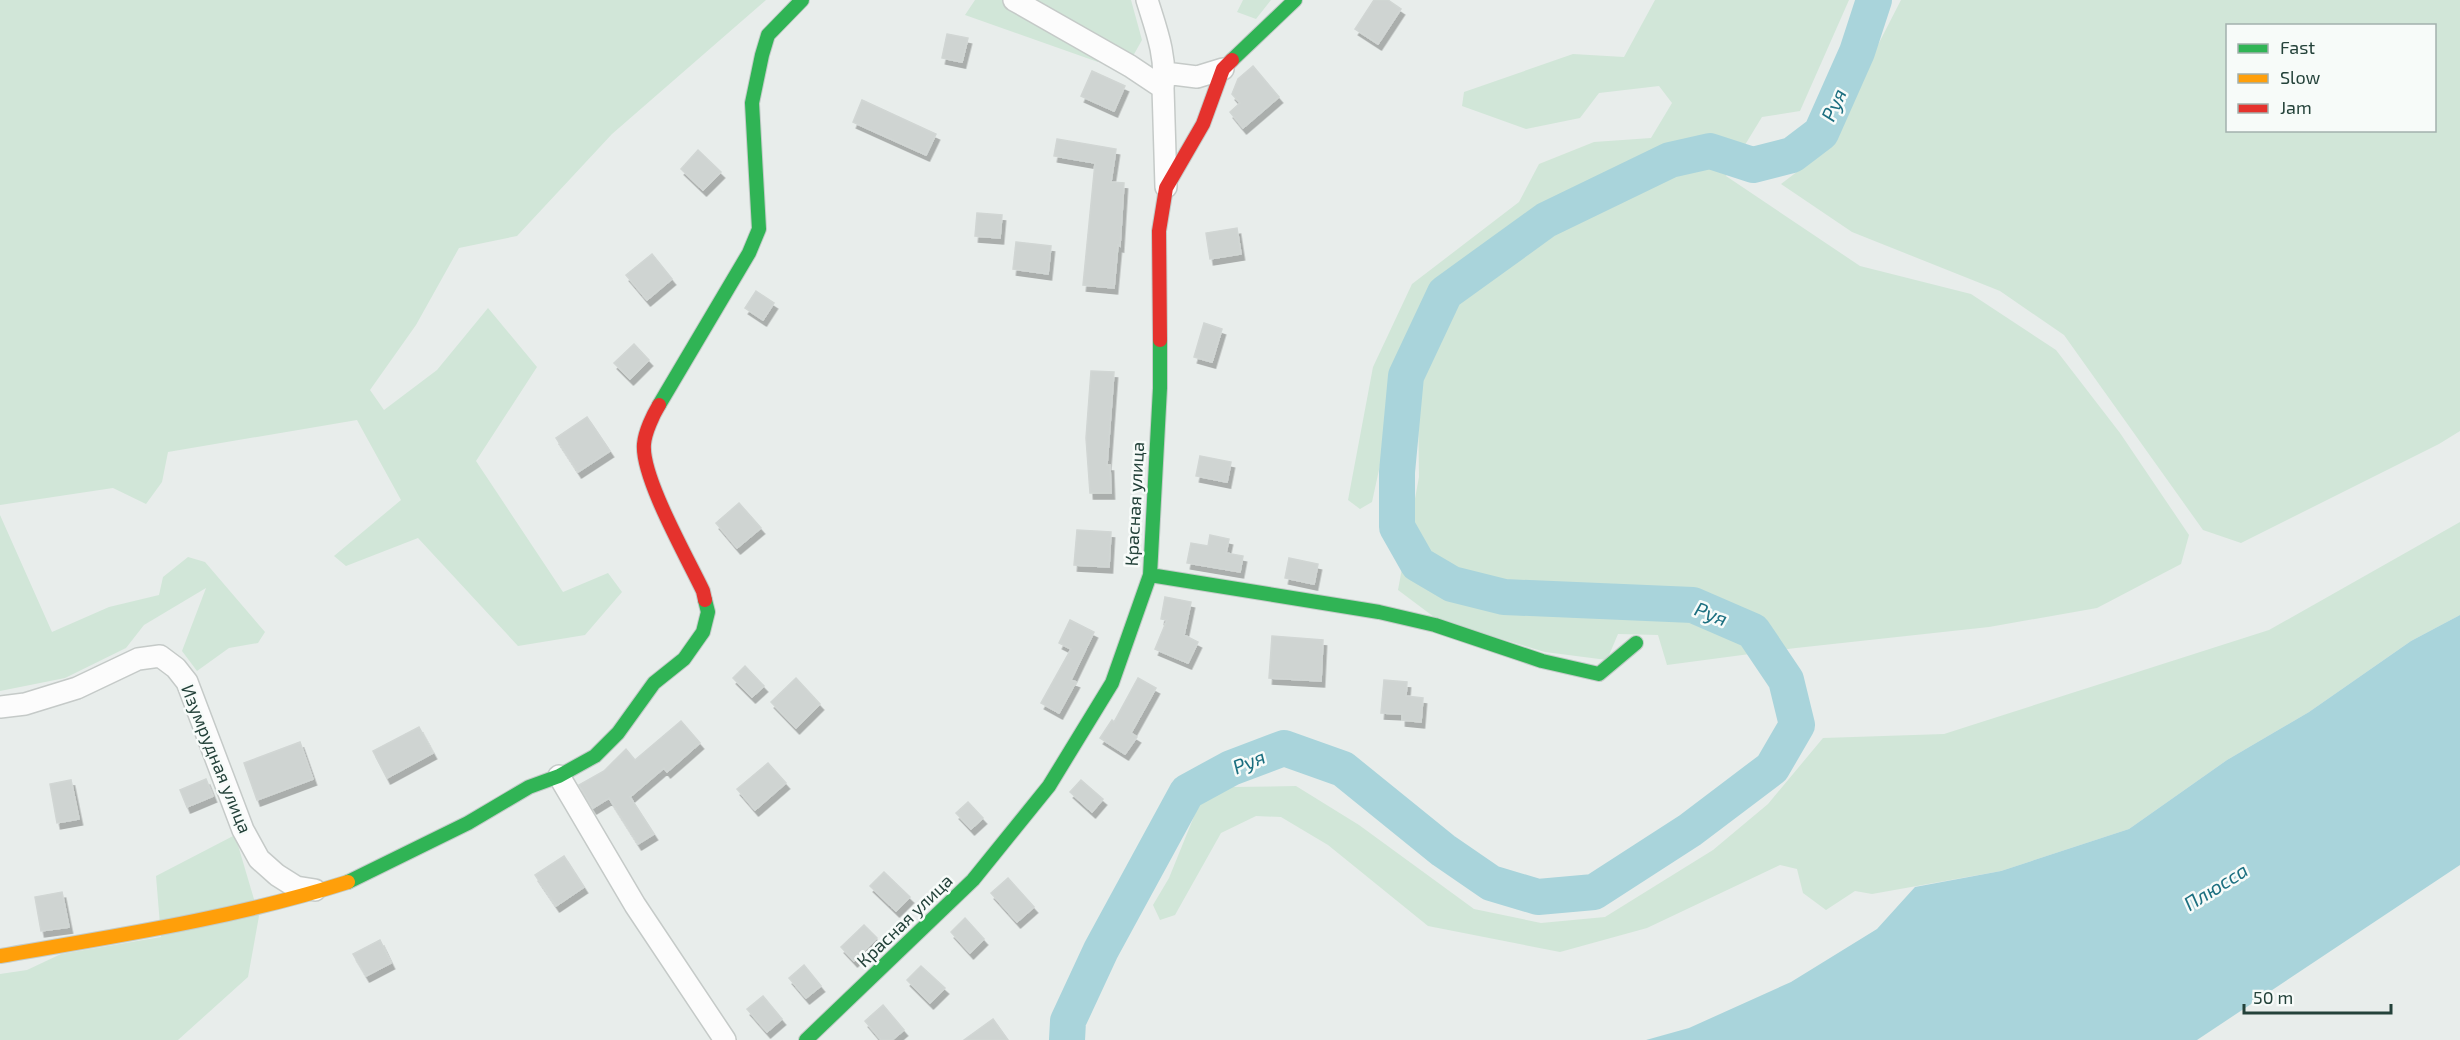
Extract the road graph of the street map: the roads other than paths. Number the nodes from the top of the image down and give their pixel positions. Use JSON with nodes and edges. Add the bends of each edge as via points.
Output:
{"nodes":[{"id":1,"x":802,"y":0,"type":"edge"},
{"id":2,"x":1014,"y":0,"type":"edge"},
{"id":3,"x":1147,"y":0,"type":"edge"},
{"id":4,"x":1295,"y":0,"type":"edge"},
{"id":5,"x":1223,"y":69,"type":"junction"},
{"id":6,"x":1164,"y":81,"type":"junction"},
{"id":7,"x":1166,"y":188,"type":"junction"},
{"id":8,"x":1150,"y":575,"type":"junction"},
{"id":9,"x":1635,"y":643,"type":"dead end"},
{"id":10,"x":0,"y":708,"type":"edge"},
{"id":11,"x":559,"y":776,"type":"junction"},
{"id":12,"x":321,"y":891,"type":"junction"},
{"id":13,"x":0,"y":956,"type":"edge"},
{"id":14,"x":725,"y":1040,"type":"edge"},
{"id":15,"x":806,"y":1040,"type":"edge"}],
"edges":[{"from":1,"to":11,"type":"street","via":[[768,35],[752,104],[759,229],[749,253],[656,409],[644,443],[653,486],[703,591],[708,612],[703,632],[684,659],[654,683],[595,756]]},
{"from":2,"to":6,"type":"street"},
{"from":3,"to":6,"type":"street","via":[[1162,50]]},
{"from":4,"to":5,"type":"street","name":"Красная улица"},
{"from":5,"to":6,"type":"street"},
{"from":5,"to":7,"type":"street","name":"Красная улица","via":[[1203,124]]},
{"from":6,"to":7,"type":"street"},
{"from":7,"to":8,"type":"street","name":"Красная улица","via":[[1159,231],[1160,388]]},
{"from":8,"to":9,"type":"street","via":[[1379,612],[1599,674]]},
{"from":8,"to":15,"type":"street","name":"Красная улица","via":[[1112,684],[1049,786],[973,880]]},
{"from":10,"to":12,"type":"street","name":"Изумрудная улица","via":[[77,688],[138,659],[160,656],[187,682],[243,830],[259,859],[296,887]]},
{"from":11,"to":12,"type":"street","via":[[355,880]]},
{"from":11,"to":14,"type":"street","via":[[635,905]]},
{"from":12,"to":13,"type":"street","via":[[161,928]]}]}
